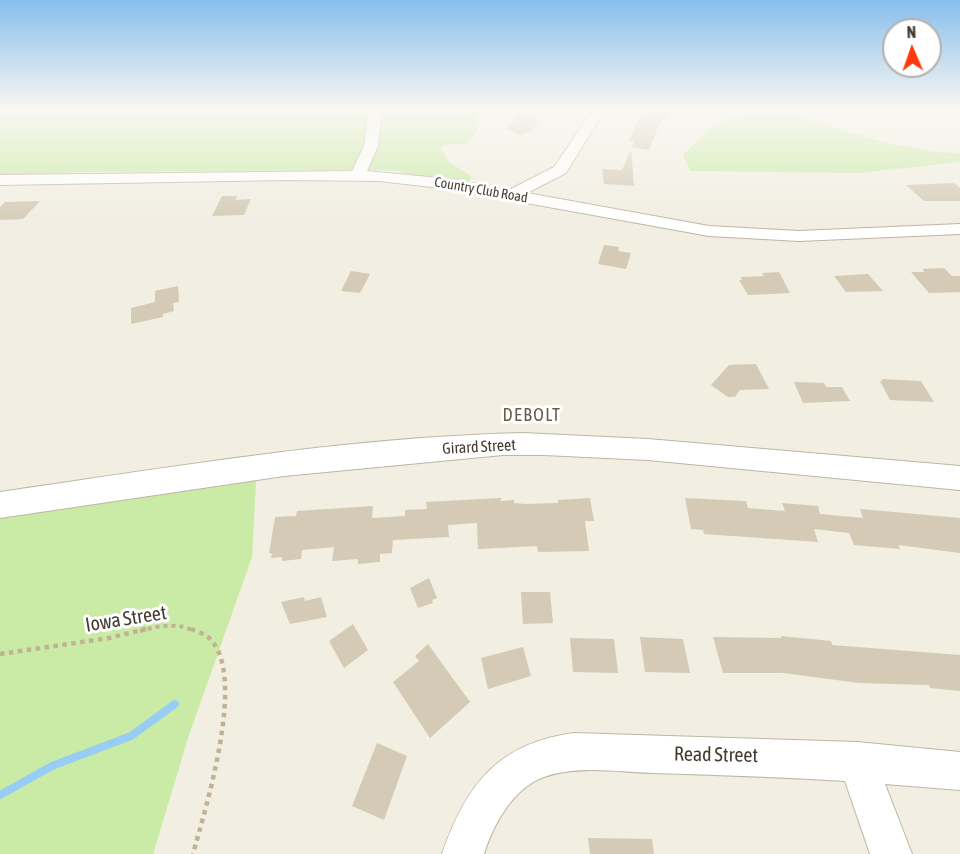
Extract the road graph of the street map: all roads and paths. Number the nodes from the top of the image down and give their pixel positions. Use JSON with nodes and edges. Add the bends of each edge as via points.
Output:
{"nodes":[{"id":1,"x":370,"y":148,"type":"edge"},
{"id":2,"x":581,"y":148,"type":"edge"},
{"id":3,"x":234,"y":159,"type":"dead end"},
{"id":4,"x":226,"y":176,"type":"junction"},
{"id":5,"x":357,"y":176,"type":"junction"},
{"id":6,"x":0,"y":180,"type":"edge"},
{"id":7,"x":565,"y":181,"type":"junction"},
{"id":8,"x":511,"y":195,"type":"junction"},
{"id":9,"x":578,"y":208,"type":"junction"},
{"id":10,"x":960,"y":229,"type":"edge"},
{"id":11,"x":960,"y":478,"type":"edge"},
{"id":12,"x":0,"y":506,"type":"edge"},
{"id":13,"x":0,"y":654,"type":"edge"},
{"id":14,"x":857,"y":761,"type":"junction"},
{"id":15,"x":960,"y":771,"type":"edge"},
{"id":16,"x":193,"y":854,"type":"edge"},
{"id":17,"x":463,"y":854,"type":"edge"},
{"id":18,"x":891,"y":854,"type":"edge"}],
"edges":[{"from":1,"to":5,"type":"street"},
{"from":2,"to":7,"type":"street"},
{"from":3,"to":4,"type":"street"},
{"from":4,"to":5,"type":"street","name":"Country Club Road"},
{"from":4,"to":6,"type":"street","name":"Country Club Road"},
{"from":5,"to":8,"type":"street","name":"Country Club Road","via":[[428,180]]},
{"from":7,"to":8,"type":"street"},
{"from":7,"to":9,"type":"street"},
{"from":8,"to":9,"type":"street","name":"Country Club Road"},
{"from":9,"to":10,"type":"street","name":"Country Club Road","via":[[675,226],[752,234]]},
{"from":11,"to":12,"type":"street","name":"Girard Street","via":[[532,444],[322,459]]},
{"from":13,"to":16,"type":"path","name":"Iowa Street","via":[[172,626],[201,631],[214,641],[225,666],[225,715]]},
{"from":14,"to":15,"type":"street","name":"Read Street"},
{"from":14,"to":17,"type":"street","name":"Read Street","via":[[750,755],[561,755],[528,764],[503,782],[474,822]]},
{"from":14,"to":18,"type":"street"}]}
